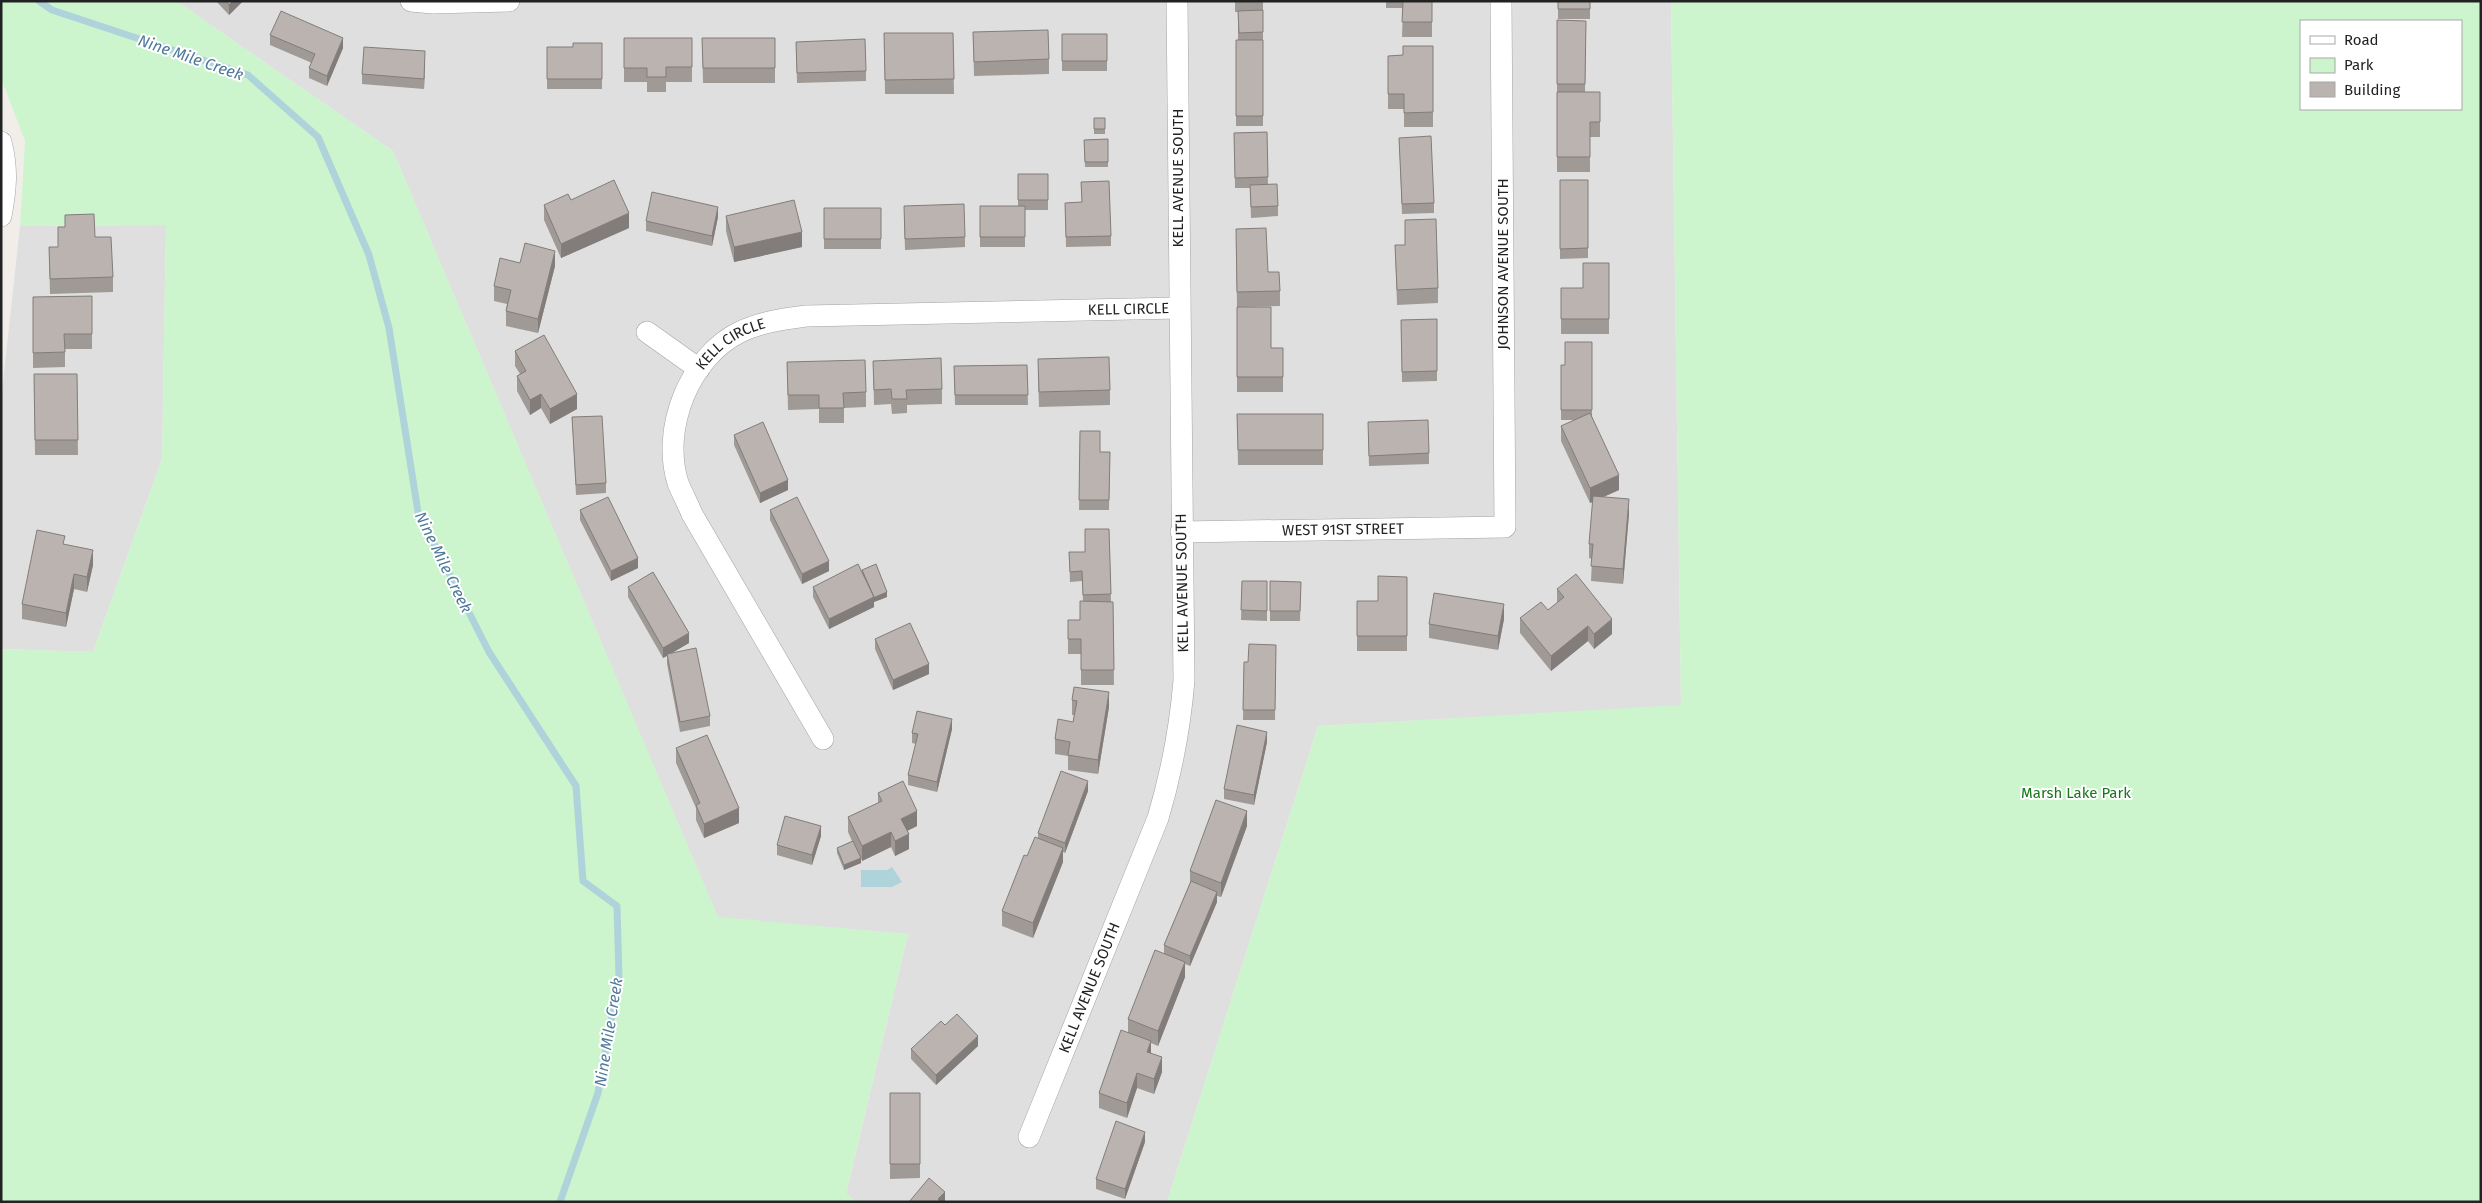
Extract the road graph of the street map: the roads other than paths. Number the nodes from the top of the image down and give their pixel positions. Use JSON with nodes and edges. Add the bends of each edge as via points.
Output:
{"nodes":[{"id":1,"x":411,"y":1,"type":"edge"},
{"id":2,"x":509,"y":1,"type":"edge"},
{"id":3,"x":1178,"y":1,"type":"edge"},
{"id":4,"x":1501,"y":1,"type":"edge"},
{"id":5,"x":1,"y":142,"type":"edge"},
{"id":6,"x":1,"y":216,"type":"edge"},
{"id":7,"x":1179,"y":308,"type":"junction"},
{"id":8,"x":647,"y":332,"type":"dead end"},
{"id":9,"x":699,"y":370,"type":"junction"},
{"id":10,"x":1505,"y":527,"type":"joint"},
{"id":11,"x":1181,"y":532,"type":"junction"},
{"id":12,"x":823,"y":739,"type":"dead end"},
{"id":13,"x":1029,"y":1137,"type":"dead end"}],
"edges":[{"from":1,"to":2,"type":"street"},
{"from":3,"to":7,"type":"street","name":"KELL AVENUE SOUTH"},
{"from":4,"to":10,"type":"street","name":"JOHNSON AVENUE SOUTH"},
{"from":5,"to":6,"type":"street","via":[[7,163]]},
{"from":7,"to":9,"type":"street","name":"KELL CIRCLE","via":[[770,321],[739,333],[711,354]]},
{"from":7,"to":11,"type":"street","name":"KELL AVENUE SOUTH"},
{"from":8,"to":9,"type":"street"},
{"from":9,"to":12,"type":"street","name":"KELL CIRCLE","via":[[690,381],[676,413],[673,448],[678,482],[692,514]]},
{"from":10,"to":11,"type":"street","name":"WEST 91ST STREET"},
{"from":11,"to":13,"type":"street","name":"KELL AVENUE SOUTH","via":[[1184,680],[1180,727],[1171,773],[1158,818]]}]}
